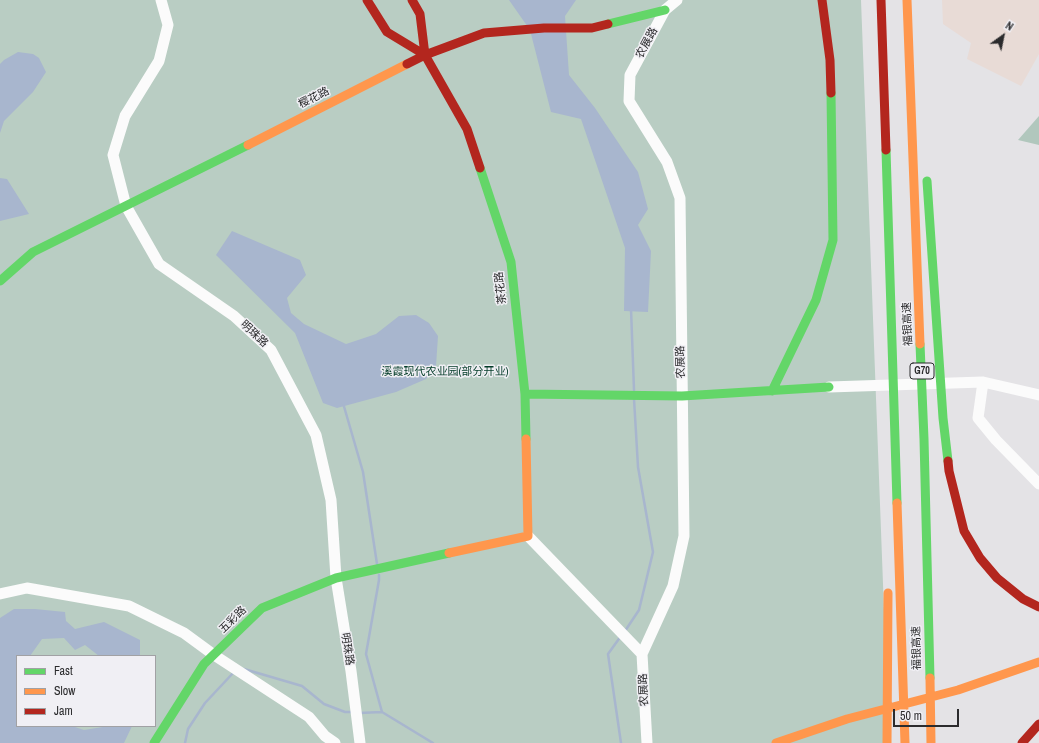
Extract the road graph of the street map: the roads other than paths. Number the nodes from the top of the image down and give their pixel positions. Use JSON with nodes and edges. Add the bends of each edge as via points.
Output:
{"nodes":[{"id":1,"x":161,"y":0,"type":"edge"},
{"id":2,"x":367,"y":0,"type":"edge"},
{"id":3,"x":412,"y":0,"type":"edge"},
{"id":4,"x":677,"y":0,"type":"edge"},
{"id":5,"x":822,"y":0,"type":"edge"},
{"id":6,"x":881,"y":0,"type":"edge"},
{"id":7,"x":907,"y":0,"type":"edge"},
{"id":8,"x":665,"y":10,"type":"junction"},
{"id":9,"x":907,"y":21,"type":"junction"},
{"id":10,"x":425,"y":55,"type":"junction"},
{"id":11,"x":920,"y":87,"type":"dead end"},
{"id":12,"x":927,"y":173,"type":"dead end"},
{"id":13,"x":126,"y":206,"type":"junction"},
{"id":14,"x":0,"y":281,"type":"edge"},
{"id":15,"x":983,"y":382,"type":"junction"},
{"id":16,"x":829,"y":387,"type":"joint"},
{"id":17,"x":772,"y":391,"type":"junction"},
{"id":18,"x":525,"y":394,"type":"junction"},
{"id":19,"x":1039,"y":394,"type":"edge"},
{"id":20,"x":682,"y":396,"type":"junction"},
{"id":21,"x":894,"y":407,"type":"junction"},
{"id":22,"x":1039,"y":484,"type":"edge"},
{"id":23,"x":528,"y":536,"type":"junction"},
{"id":24,"x":889,"y":547,"type":"dead end"},
{"id":25,"x":336,"y":578,"type":"junction"},
{"id":26,"x":888,"y":586,"type":"dead end"},
{"id":27,"x":0,"y":594,"type":"edge"},
{"id":28,"x":1039,"y":607,"type":"edge"},
{"id":29,"x":642,"y":654,"type":"junction"},
{"id":30,"x":214,"y":655,"type":"junction"},
{"id":31,"x":1039,"y":662,"type":"edge"},
{"id":32,"x":963,"y":695,"type":"junction"},
{"id":33,"x":879,"y":720,"type":"dead end"},
{"id":34,"x":1039,"y":724,"type":"edge"},
{"id":35,"x":154,"y":743,"type":"edge"},
{"id":36,"x":335,"y":743,"type":"edge"},
{"id":37,"x":360,"y":743,"type":"edge"},
{"id":38,"x":647,"y":743,"type":"edge"},
{"id":39,"x":776,"y":743,"type":"edge"},
{"id":40,"x":887,"y":743,"type":"edge"},
{"id":41,"x":905,"y":743,"type":"edge"},
{"id":42,"x":931,"y":743,"type":"edge"},
{"id":43,"x":1022,"y":743,"type":"edge"}],
"edges":[{"from":1,"to":13,"type":"street","name":"明珠路","via":[[168,25],[159,61],[125,116],[113,154]]},
{"from":2,"to":10,"type":"main road","via":[[387,32]]},
{"from":3,"to":10,"type":"main road","via":[[420,14]]},
{"from":4,"to":8,"type":"street","name":"农展路"},
{"from":5,"to":17,"type":"main road","via":[[830,60],[833,240],[816,300]]},
{"from":6,"to":21,"type":"main road","name":"福银高速"},
{"from":7,"to":9,"type":"main road","name":"福银高速","number":"G70"},
{"from":8,"to":10,"type":"main road","name":"樱花路","via":[[592,28],[544,28],[484,33]]},
{"from":8,"to":20,"type":"street","name":"农展路","via":[[630,76],[629,101],[667,162],[680,198]]},
{"from":9,"to":11,"type":"main road"},
{"from":9,"to":42,"type":"main road","name":"福银高速","number":"G70","via":[[924,438]]},
{"from":10,"to":13,"type":"main road","name":"樱花路"},
{"from":10,"to":18,"type":"main road","name":"茶花路","via":[[467,129],[511,262]]},
{"from":12,"to":28,"type":"main road","via":[[943,418],[949,471],[964,531],[980,558],[997,578],[1023,599]]},
{"from":13,"to":14,"type":"main road","name":"樱花路","via":[[32,252]]},
{"from":13,"to":25,"type":"street","name":"明珠路","via":[[159,264],[234,316],[271,350],[316,435],[331,500]]},
{"from":15,"to":16,"type":"street"},
{"from":15,"to":19,"type":"street"},
{"from":15,"to":22,"type":"street","via":[[978,418]]},
{"from":16,"to":17,"type":"main road"},
{"from":17,"to":20,"type":"main road"},
{"from":18,"to":20,"type":"main road"},
{"from":18,"to":23,"type":"main road","name":"茶花路"},
{"from":20,"to":29,"type":"street","name":"农展路","via":[[684,536],[673,586]]},
{"from":21,"to":24,"type":"main road"},
{"from":21,"to":41,"type":"main road","name":"福银高速"},
{"from":23,"to":25,"type":"main road","name":"五彩路"},
{"from":23,"to":29,"type":"street"},
{"from":25,"to":30,"type":"main road","name":"五彩路","via":[[262,608]]},
{"from":25,"to":37,"type":"street","name":"明珠路"},
{"from":26,"to":40,"type":"main road"},
{"from":27,"to":30,"type":"street","via":[[27,588],[130,606],[184,633]]},
{"from":29,"to":38,"type":"street","name":"农展路"},
{"from":30,"to":35,"type":"main road","name":"五彩路","via":[[204,664]]},
{"from":30,"to":36,"type":"street","via":[[309,717],[325,736]]},
{"from":31,"to":32,"type":"main road"},
{"from":32,"to":33,"type":"main road"},
{"from":32,"to":39,"type":"main road","via":[[847,719]]},
{"from":34,"to":43,"type":"main road"}]}
